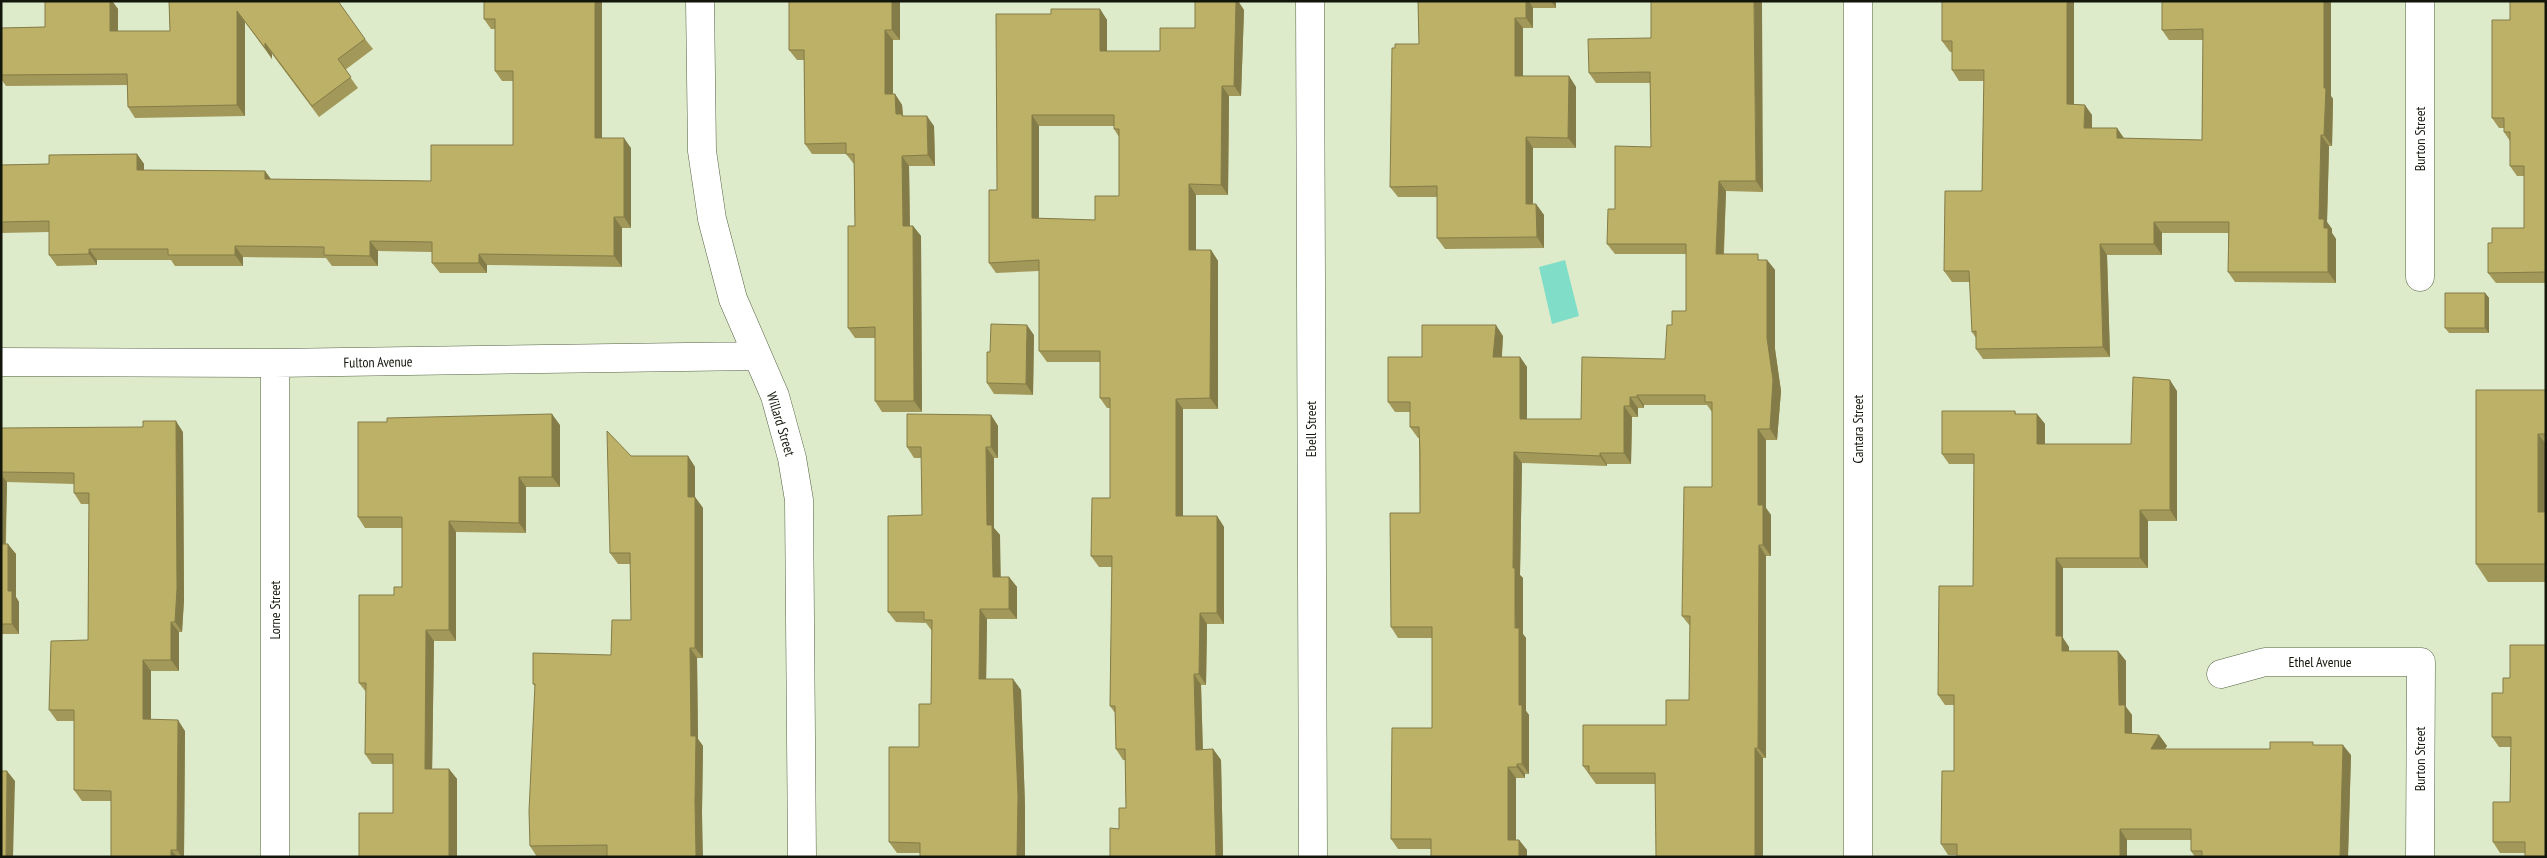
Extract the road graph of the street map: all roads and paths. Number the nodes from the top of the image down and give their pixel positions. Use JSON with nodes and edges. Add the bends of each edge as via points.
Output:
{"nodes":[{"id":1,"x":700,"y":1,"type":"edge"},
{"id":2,"x":1310,"y":1,"type":"edge"},
{"id":3,"x":1858,"y":1,"type":"edge"},
{"id":4,"x":2420,"y":1,"type":"edge"},
{"id":5,"x":2420,"y":278,"type":"dead end"},
{"id":6,"x":756,"y":356,"type":"junction"},
{"id":7,"x":1,"y":362,"type":"edge"},
{"id":8,"x":275,"y":363,"type":"junction"},
{"id":9,"x":2421,"y":662,"type":"joint"},
{"id":10,"x":2221,"y":674,"type":"dead end"},
{"id":11,"x":275,"y":857,"type":"edge"},
{"id":12,"x":802,"y":857,"type":"edge"},
{"id":13,"x":1313,"y":857,"type":"edge"},
{"id":14,"x":1858,"y":857,"type":"edge"},
{"id":15,"x":2420,"y":857,"type":"edge"}],
"edges":[{"from":1,"to":6,"type":"street","name":"Willard Street","via":[[702,151],[712,219],[733,299]]},
{"from":2,"to":13,"type":"street","name":"Ebell Street"},
{"from":3,"to":14,"type":"street","name":"Cantara Street"},
{"from":4,"to":5,"type":"street","name":"Burton Street"},
{"from":6,"to":8,"type":"street","name":"Fulton Avenue"},
{"from":6,"to":12,"type":"street","name":"Willard Street","via":[[774,396],[792,458],[799,500]]},
{"from":7,"to":8,"type":"street","name":"Fulton Avenue"},
{"from":8,"to":11,"type":"street","name":"Lorne Street"},
{"from":9,"to":10,"type":"street","name":"Ethel Avenue","via":[[2265,662]]},
{"from":9,"to":15,"type":"street","name":"Burton Street"}]}
